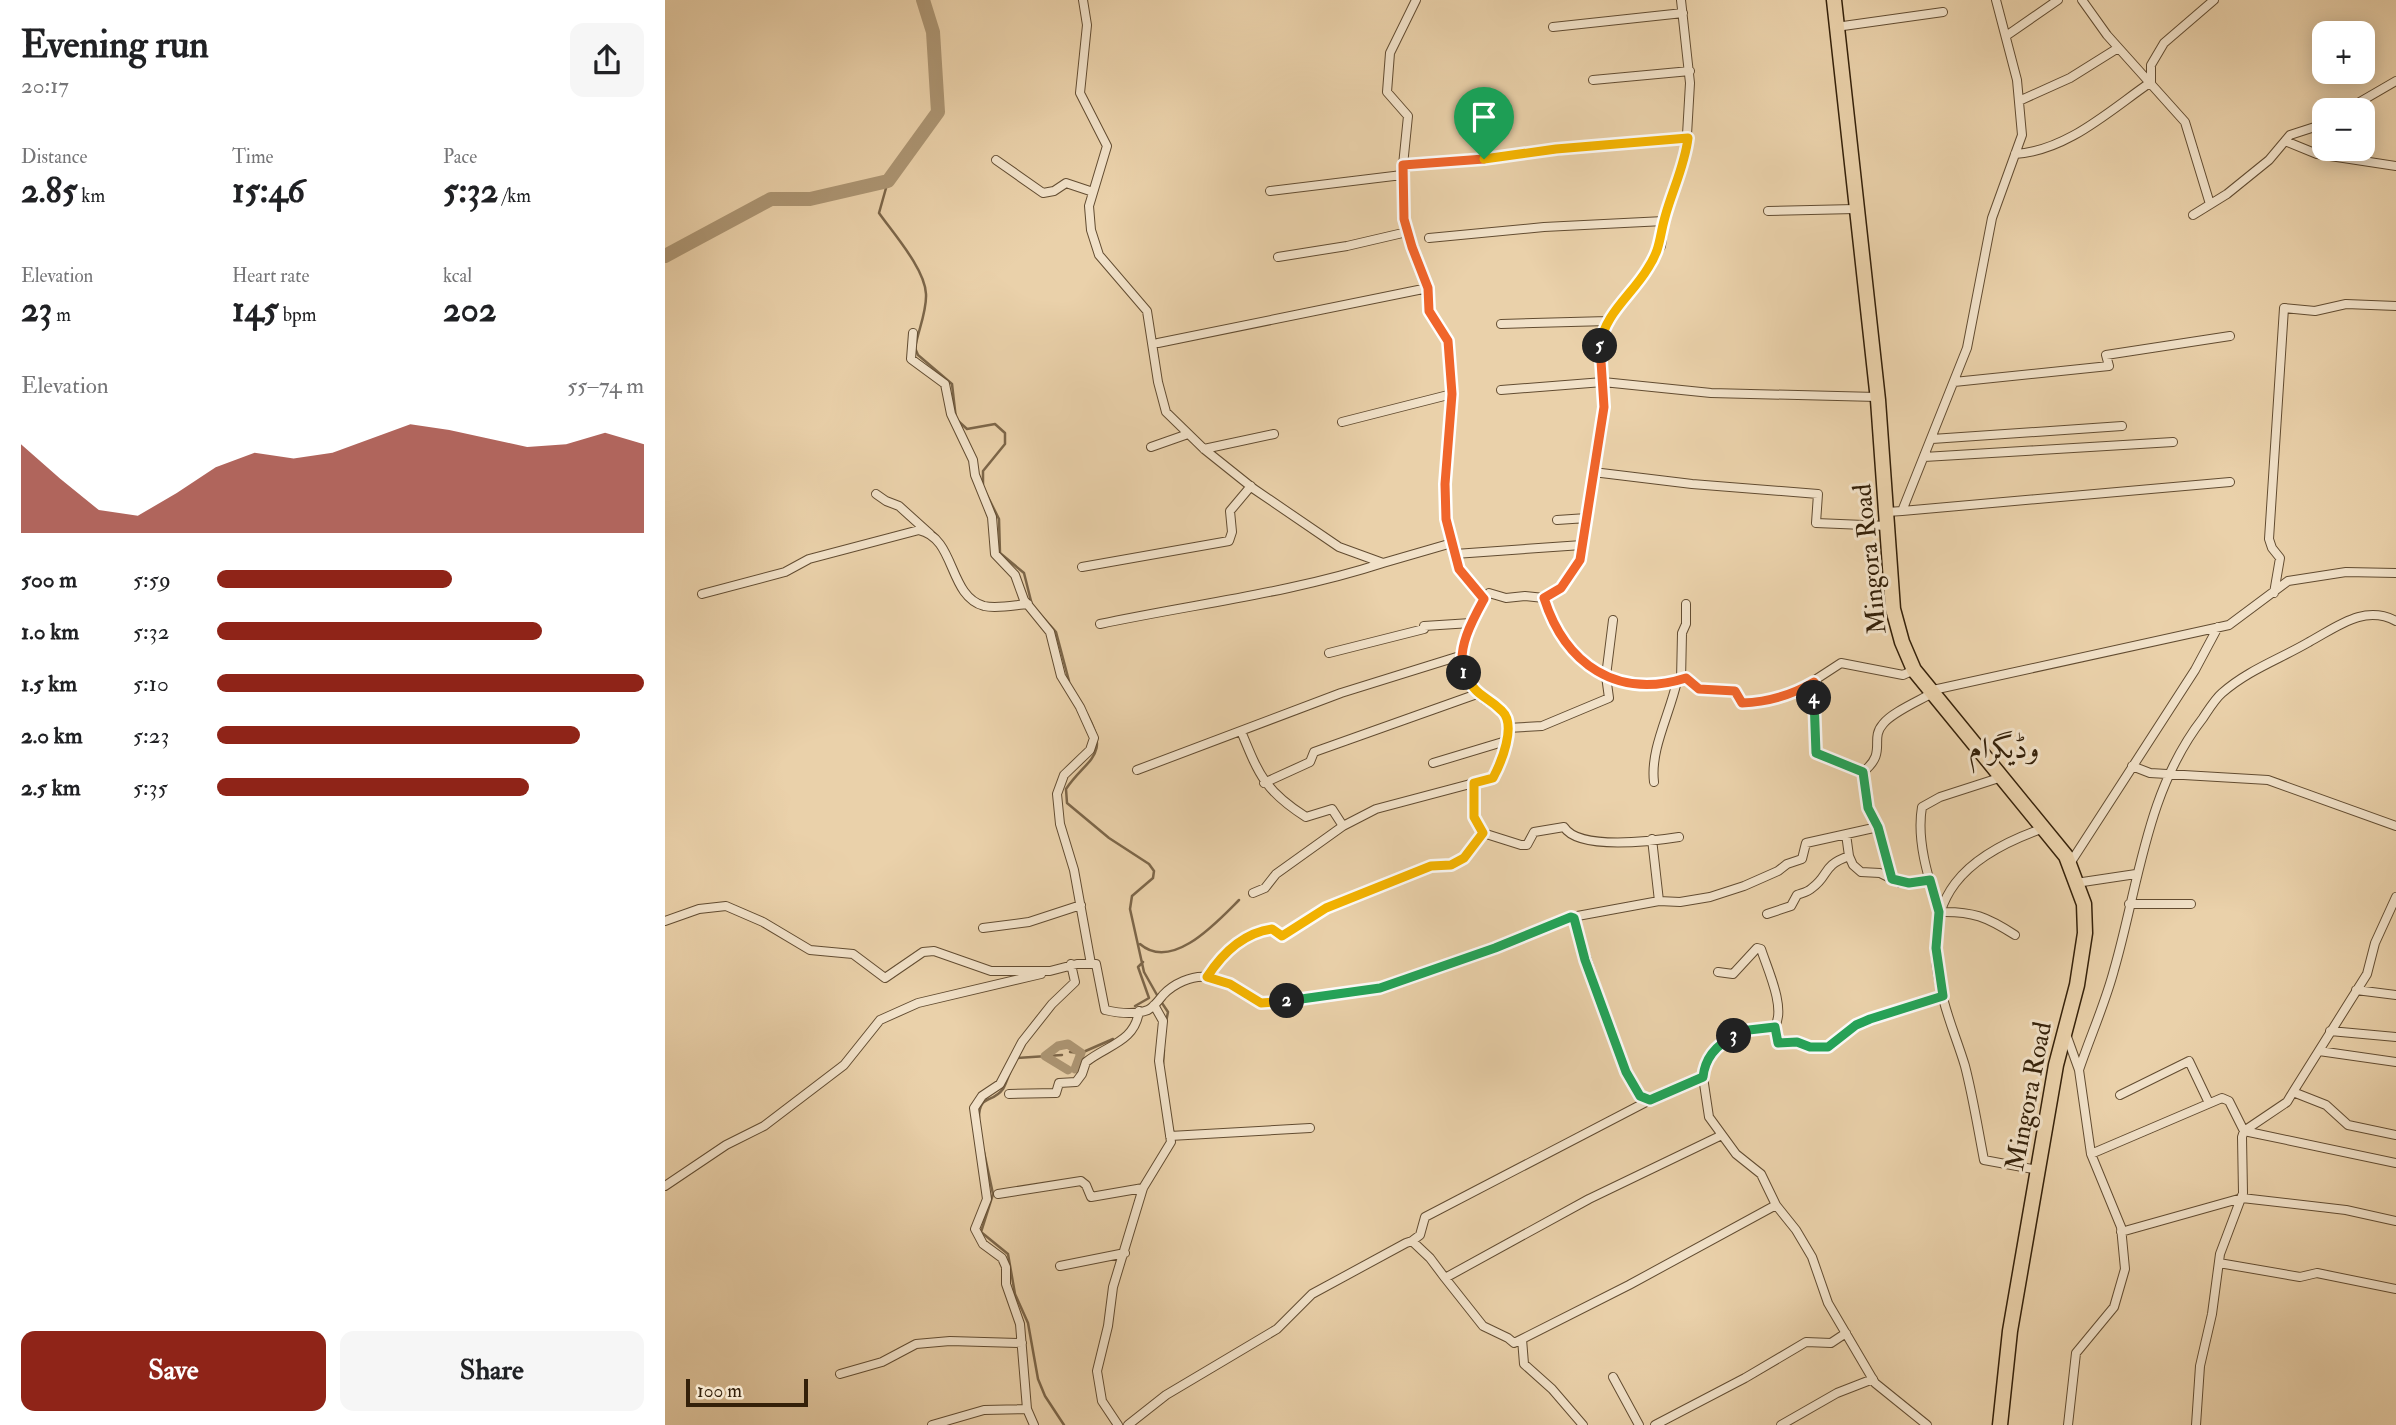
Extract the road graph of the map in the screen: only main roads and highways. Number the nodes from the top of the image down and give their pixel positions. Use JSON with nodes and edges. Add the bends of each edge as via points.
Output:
{"nodes":[{"id":1,"x":1833,"y":0,"type":"edge"},
{"id":2,"x":2000,"y":1425,"type":"edge"}],
"edges":[{"from":1,"to":2,"type":"highway","name":"Mingora Road","via":[[1877,397],[1893,609],[1902,642],[1914,670],[2066,856],[2084,904],[2077,985],[2056,1065],[2010,1331]]}]}
